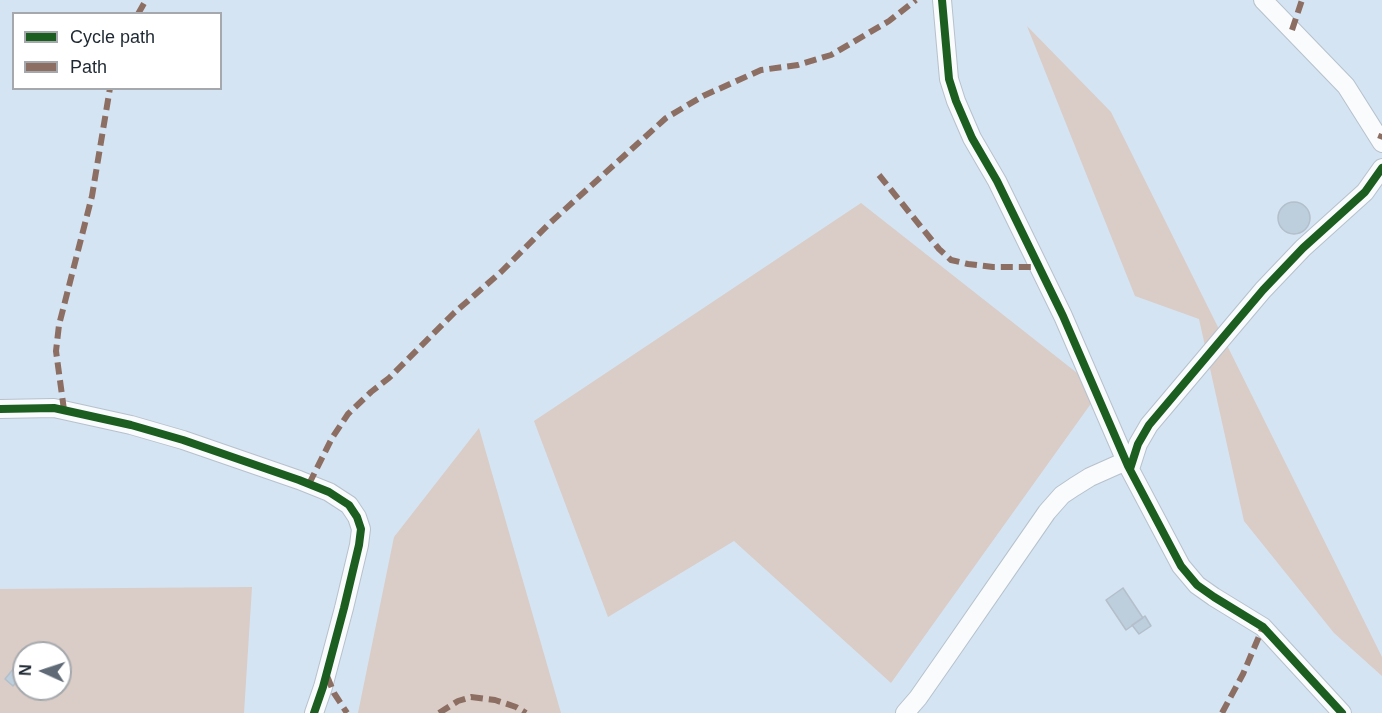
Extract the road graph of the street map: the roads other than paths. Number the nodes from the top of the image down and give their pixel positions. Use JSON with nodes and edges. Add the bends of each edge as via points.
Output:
{"nodes":[{"id":1,"x":942,"y":0,"type":"edge"},
{"id":2,"x":1263,"y":0,"type":"edge"},
{"id":3,"x":1382,"y":143,"type":"edge"},
{"id":4,"x":1382,"y":168,"type":"edge"},
{"id":5,"x":0,"y":409,"type":"edge"},
{"id":6,"x":1128,"y":465,"type":"junction"},
{"id":7,"x":314,"y":713,"type":"edge"},
{"id":8,"x":905,"y":713,"type":"edge"},
{"id":9,"x":1342,"y":713,"type":"edge"}],
"edges":[{"from":1,"to":6,"type":"street","via":[[949,79],[956,101],[1063,316]]},
{"from":2,"to":3,"type":"street","via":[[1346,86]]},
{"from":4,"to":6,"type":"street","via":[[1365,192],[1263,290],[1149,425]]},
{"from":5,"to":7,"type":"street","via":[[54,408],[131,425],[299,480],[329,492],[349,506],[361,529],[359,544]]},
{"from":6,"to":8,"type":"street","via":[[1082,482],[1054,503]]},
{"from":6,"to":9,"type":"street","via":[[1182,566],[1197,585],[1263,627]]}]}
